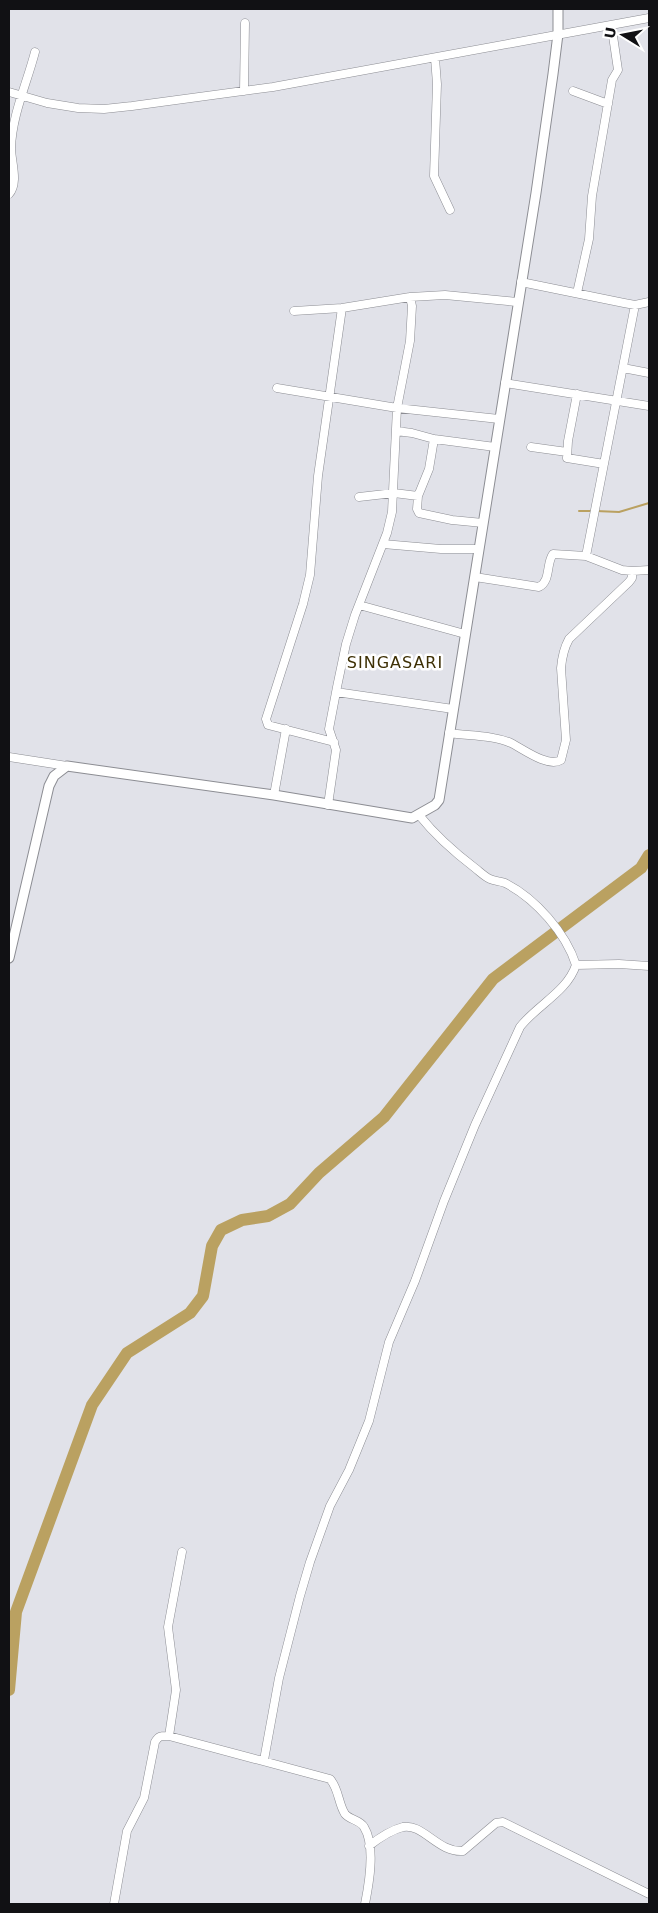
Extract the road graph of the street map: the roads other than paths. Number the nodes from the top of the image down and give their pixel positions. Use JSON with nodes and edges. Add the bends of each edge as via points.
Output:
{"nodes":[{"id":1,"x":558,"y":9,"type":"edge"},
{"id":2,"x":649,"y":18,"type":"edge"},
{"id":3,"x":245,"y":23,"type":"dead end"},
{"id":4,"x":558,"y":34,"type":"junction"},
{"id":5,"x":613,"y":36,"type":"dead end"},
{"id":6,"x":35,"y":52,"type":"dead end"},
{"id":7,"x":435,"y":58,"type":"junction"},
{"id":8,"x":244,"y":90,"type":"junction"},
{"id":9,"x":573,"y":91,"type":"dead end"},
{"id":10,"x":9,"y":92,"type":"edge"},
{"id":11,"x":22,"y":96,"type":"junction"},
{"id":12,"x":608,"y":104,"type":"junction"},
{"id":13,"x":9,"y":194,"type":"edge"},
{"id":14,"x":450,"y":210,"type":"dead end"},
{"id":15,"x":521,"y":282,"type":"junction"},
{"id":16,"x":576,"y":293,"type":"junction"},
{"id":17,"x":410,"y":296,"type":"junction"},
{"id":18,"x":517,"y":302,"type":"junction"},
{"id":19,"x":649,"y":302,"type":"edge"},
{"id":20,"x":635,"y":304,"type":"junction"},
{"id":21,"x":342,"y":308,"type":"junction"},
{"id":22,"x":294,"y":311,"type":"dead end"},
{"id":23,"x":623,"y":368,"type":"junction"},
{"id":24,"x":649,"y":373,"type":"edge"},
{"id":25,"x":504,"y":383,"type":"junction"},
{"id":26,"x":276,"y":388,"type":"dead end"},
{"id":27,"x":577,"y":394,"type":"junction"},
{"id":28,"x":329,"y":397,"type":"junction"},
{"id":29,"x":617,"y":401,"type":"junction"},
{"id":30,"x":649,"y":406,"type":"edge"},
{"id":31,"x":397,"y":408,"type":"junction"},
{"id":32,"x":499,"y":419,"type":"junction"},
{"id":33,"x":396,"y":431,"type":"junction"},
{"id":34,"x":434,"y":439,"type":"junction"},
{"id":35,"x":495,"y":447,"type":"junction"},
{"id":36,"x":531,"y":447,"type":"dead end"},
{"id":37,"x":567,"y":452,"type":"junction"},
{"id":38,"x":604,"y":464,"type":"junction"},
{"id":39,"x":394,"y":493,"type":"junction"},
{"id":40,"x":418,"y":496,"type":"junction"},
{"id":41,"x":359,"y":497,"type":"dead end"},
{"id":42,"x":483,"y":523,"type":"junction"},
{"id":43,"x":383,"y":544,"type":"junction"},
{"id":44,"x":479,"y":548,"type":"junction"},
{"id":45,"x":586,"y":556,"type":"junction"},
{"id":46,"x":649,"y":570,"type":"edge"},
{"id":47,"x":632,"y":572,"type":"junction"},
{"id":48,"x":475,"y":577,"type":"junction"},
{"id":49,"x":359,"y":605,"type":"junction"},
{"id":50,"x":464,"y":634,"type":"junction"},
{"id":51,"x":336,"y":692,"type":"junction"},
{"id":52,"x":453,"y":709,"type":"junction"},
{"id":53,"x":286,"y":729,"type":"junction"},
{"id":54,"x":450,"y":733,"type":"junction"},
{"id":55,"x":334,"y":742,"type":"junction"},
{"id":56,"x":9,"y":758,"type":"edge"},
{"id":57,"x":67,"y":766,"type":"junction"},
{"id":58,"x":274,"y":795,"type":"junction"},
{"id":59,"x":328,"y":805,"type":"junction"},
{"id":60,"x":419,"y":815,"type":"junction"},
{"id":61,"x":9,"y":958,"type":"edge"},
{"id":62,"x":576,"y":965,"type":"junction"},
{"id":63,"x":649,"y":966,"type":"edge"},
{"id":64,"x":182,"y":1552,"type":"dead end"},
{"id":65,"x":169,"y":1736,"type":"junction"},
{"id":66,"x":264,"y":1760,"type":"junction"},
{"id":67,"x":369,"y":1846,"type":"junction"},
{"id":68,"x":649,"y":1894,"type":"edge"},
{"id":69,"x":114,"y":1904,"type":"edge"},
{"id":70,"x":365,"y":1904,"type":"edge"}],
"edges":[{"from":1,"to":4,"type":"street"},
{"from":2,"to":4,"type":"street"},
{"from":3,"to":8,"type":"street"},
{"from":4,"to":7,"type":"street"},
{"from":4,"to":15,"type":"street"},
{"from":5,"to":12,"type":"street","via":[[618,70],[613,77]]},
{"from":6,"to":11,"type":"street"},
{"from":7,"to":8,"type":"street"},
{"from":7,"to":14,"type":"street","via":[[434,176]]},
{"from":8,"to":11,"type":"street","via":[[104,109],[78,108]]},
{"from":9,"to":12,"type":"street"},
{"from":10,"to":11,"type":"street"},
{"from":11,"to":13,"type":"street","via":[[13,130],[13,183]]},
{"from":12,"to":16,"type":"street","via":[[592,196],[589,239]]},
{"from":15,"to":16,"type":"street"},
{"from":15,"to":18,"type":"street"},
{"from":16,"to":20,"type":"street"},
{"from":17,"to":18,"type":"street","via":[[445,295]]},
{"from":17,"to":21,"type":"street"},
{"from":17,"to":31,"type":"street","via":[[410,341]]},
{"from":18,"to":25,"type":"street"},
{"from":19,"to":20,"type":"street"},
{"from":20,"to":23,"type":"street"},
{"from":21,"to":22,"type":"street"},
{"from":21,"to":28,"type":"street"},
{"from":23,"to":24,"type":"street"},
{"from":23,"to":29,"type":"street"},
{"from":25,"to":27,"type":"street"},
{"from":25,"to":32,"type":"street"},
{"from":26,"to":28,"type":"street"},
{"from":27,"to":29,"type":"street"},
{"from":27,"to":37,"type":"street"},
{"from":28,"to":31,"type":"street"},
{"from":28,"to":53,"type":"street","via":[[309,582],[266,719],[268,725]]},
{"from":29,"to":30,"type":"street"},
{"from":29,"to":38,"type":"street"},
{"from":31,"to":32,"type":"street"},
{"from":31,"to":33,"type":"street"},
{"from":32,"to":35,"type":"street"},
{"from":33,"to":34,"type":"street"},
{"from":33,"to":39,"type":"street"},
{"from":34,"to":35,"type":"street"},
{"from":34,"to":40,"type":"street","via":[[429,469]]},
{"from":35,"to":42,"type":"street"},
{"from":36,"to":37,"type":"street"},
{"from":37,"to":38,"type":"street","via":[[569,458]]},
{"from":38,"to":45,"type":"street"},
{"from":39,"to":40,"type":"street"},
{"from":39,"to":41,"type":"street"},
{"from":39,"to":43,"type":"street"},
{"from":40,"to":42,"type":"street","via":[[419,513]]},
{"from":42,"to":44,"type":"street"},
{"from":43,"to":44,"type":"street","via":[[441,549]]},
{"from":43,"to":49,"type":"street"},
{"from":44,"to":48,"type":"street"},
{"from":45,"to":47,"type":"street"},
{"from":45,"to":48,"type":"street","via":[[553,554],[546,581],[539,587]]},
{"from":46,"to":47,"type":"street"},
{"from":47,"to":54,"type":"street","via":[[629,582],[565,646],[562,668],[566,740],[560,760],[554,763],[543,760],[510,743],[489,737]]},
{"from":48,"to":50,"type":"street"},
{"from":49,"to":50,"type":"street"},
{"from":49,"to":51,"type":"street","via":[[346,644]]},
{"from":50,"to":52,"type":"street"},
{"from":51,"to":52,"type":"street"},
{"from":51,"to":55,"type":"street","via":[[330,729]]},
{"from":52,"to":54,"type":"street"},
{"from":53,"to":55,"type":"street"},
{"from":53,"to":58,"type":"street"},
{"from":54,"to":60,"type":"street","via":[[438,800]]},
{"from":55,"to":59,"type":"street","via":[[335,762]]},
{"from":56,"to":57,"type":"street"},
{"from":57,"to":58,"type":"street"},
{"from":57,"to":61,"type":"street","via":[[54,776],[49,786]]},
{"from":58,"to":59,"type":"street"},
{"from":59,"to":60,"type":"street","via":[[412,818]]},
{"from":60,"to":62,"type":"street","via":[[466,861],[490,879],[522,894],[544,915],[567,944]]},
{"from":62,"to":63,"type":"street"},
{"from":62,"to":66,"type":"street","via":[[561,988],[529,1016],[516,1035],[444,1201],[389,1342],[369,1421],[330,1506],[304,1581],[279,1678]]},
{"from":64,"to":65,"type":"street","via":[[168,1627],[176,1690]]},
{"from":65,"to":66,"type":"street"},
{"from":65,"to":69,"type":"street","via":[[161,1736],[155,1742],[144,1798],[127,1831]]},
{"from":66,"to":67,"type":"street","via":[[330,1779],[345,1814],[364,1826]]},
{"from":67,"to":68,"type":"street","via":[[406,1826],[416,1828],[449,1850],[463,1851],[496,1823],[503,1822]]},
{"from":67,"to":70,"type":"street"}]}
